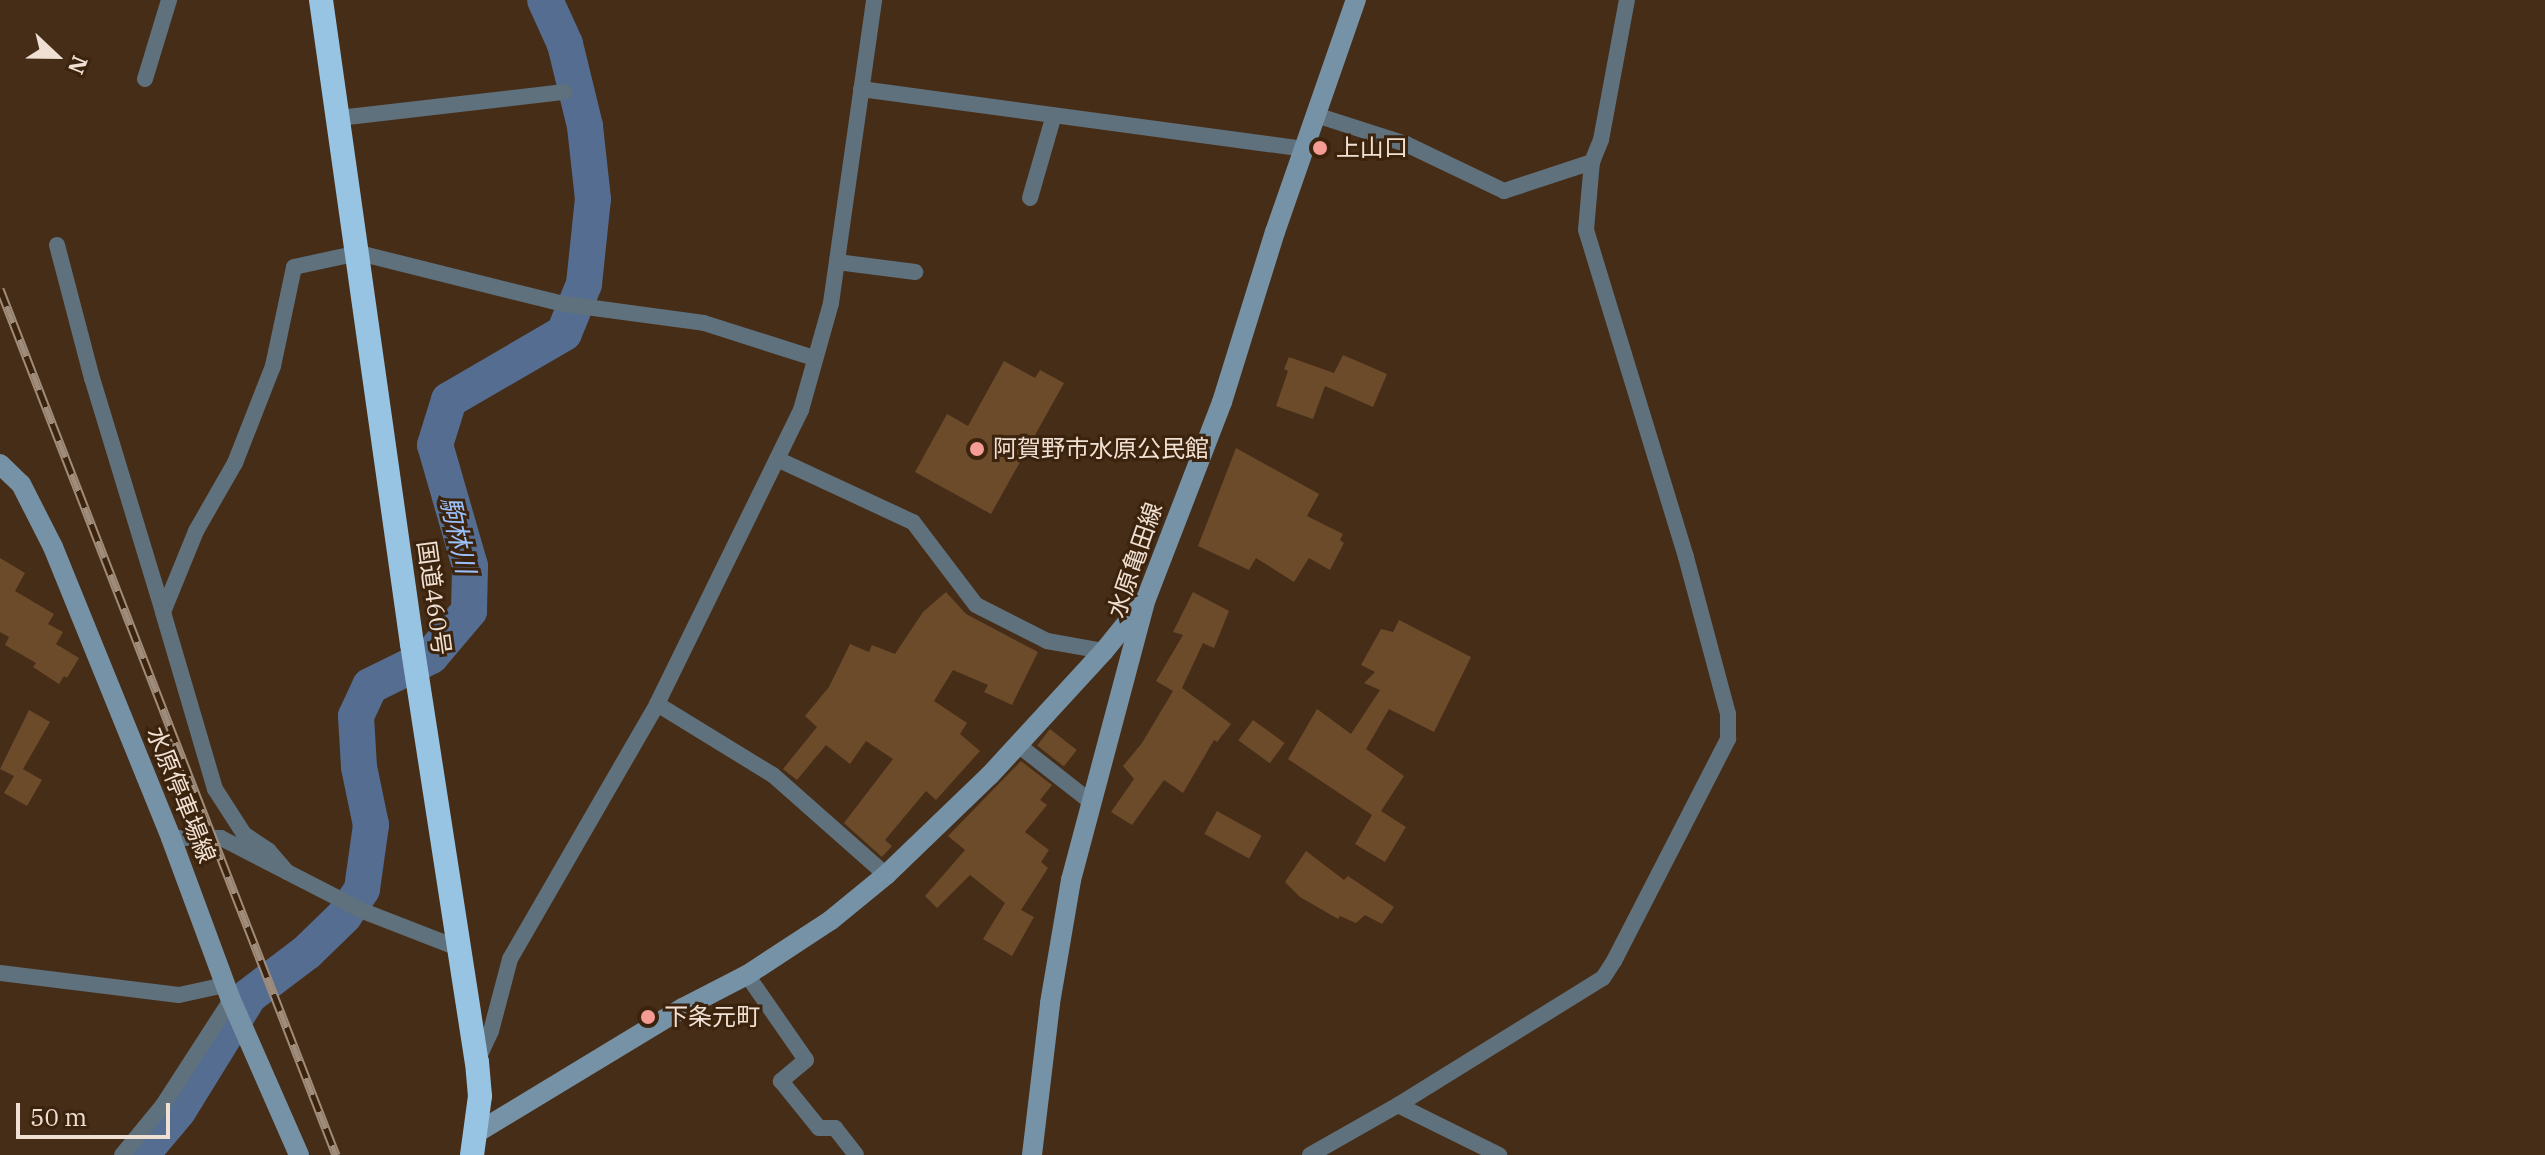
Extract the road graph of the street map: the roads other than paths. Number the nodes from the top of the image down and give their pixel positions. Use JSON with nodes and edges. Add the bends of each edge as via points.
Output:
{"nodes":[{"id":1,"x":169,"y":0,"type":"edge"},
{"id":2,"x":321,"y":0,"type":"edge"},
{"id":3,"x":874,"y":0,"type":"edge"},
{"id":4,"x":1356,"y":0,"type":"edge"},
{"id":5,"x":1627,"y":0,"type":"edge"},
{"id":6,"x":145,"y":79,"type":"dead end"},
{"id":7,"x":861,"y":89,"type":"junction"},
{"id":8,"x":565,"y":92,"type":"dead end"},
{"id":9,"x":1054,"y":115,"type":"junction"},
{"id":10,"x":1316,"y":115,"type":"junction"},
{"id":11,"x":339,"y":118,"type":"junction"},
{"id":12,"x":1304,"y":149,"type":"junction"},
{"id":13,"x":1592,"y":162,"type":"junction"},
{"id":14,"x":1030,"y":198,"type":"dead end"},
{"id":15,"x":57,"y":245,"type":"dead end"},
{"id":16,"x":359,"y":253,"type":"junction"},
{"id":17,"x":837,"y":262,"type":"junction"},
{"id":18,"x":915,"y":272,"type":"dead end"},
{"id":19,"x":814,"y":358,"type":"junction"},
{"id":20,"x":777,"y":459,"type":"junction"},
{"id":21,"x":0,"y":464,"type":"edge"},
{"id":22,"x":1146,"y":599,"type":"junction"},
{"id":23,"x":163,"y":612,"type":"junction"},
{"id":24,"x":1104,"y":651,"type":"junction"},
{"id":25,"x":657,"y":704,"type":"junction"},
{"id":26,"x":1017,"y":744,"type":"junction"},
{"id":27,"x":1091,"y":802,"type":"junction"},
{"id":28,"x":171,"y":838,"type":"junction"},
{"id":29,"x":287,"y":872,"type":"junction"},
{"id":30,"x":886,"y":875,"type":"junction"},
{"id":31,"x":458,"y":948,"type":"junction"},
{"id":32,"x":0,"y":973,"type":"edge"},
{"id":33,"x":747,"y":975,"type":"junction"},
{"id":34,"x":228,"y":992,"type":"junction"},
{"id":35,"x":477,"y":1062,"type":"junction"},
{"id":36,"x":1398,"y":1105,"type":"junction"},
{"id":37,"x":475,"y":1143,"type":"edge"},
{"id":38,"x":122,"y":1155,"type":"edge"},
{"id":39,"x":299,"y":1155,"type":"edge"},
{"id":40,"x":856,"y":1155,"type":"edge"},
{"id":41,"x":1032,"y":1155,"type":"edge"},
{"id":42,"x":1310,"y":1155,"type":"edge"},
{"id":43,"x":1499,"y":1155,"type":"edge"}],
"edges":[{"from":1,"to":6,"type":"street"},
{"from":2,"to":11,"type":"highway","name":"国道460号"},
{"from":3,"to":7,"type":"street"},
{"from":4,"to":10,"type":"main road","name":"水原亀田線"},
{"from":5,"to":13,"type":"street","via":[[1601,140]]},
{"from":7,"to":9,"type":"street"},
{"from":7,"to":17,"type":"street"},
{"from":8,"to":11,"type":"street"},
{"from":9,"to":12,"type":"street"},
{"from":9,"to":14,"type":"street"},
{"from":10,"to":12,"type":"main road","name":"水原亀田線"},
{"from":10,"to":13,"type":"street","via":[[1406,144],[1504,191]]},
{"from":11,"to":16,"type":"highway","name":"国道460号"},
{"from":12,"to":22,"type":"main road","name":"水原亀田線","via":[[1222,402]]},
{"from":13,"to":36,"type":"street","via":[[1586,230],[1686,557],[1728,714],[1728,739],[1603,978]]},
{"from":15,"to":23,"type":"street"},
{"from":16,"to":19,"type":"street","via":[[564,304],[704,323]]},
{"from":16,"to":23,"type":"street","via":[[294,267],[273,366],[235,463],[196,531]]},
{"from":16,"to":31,"type":"highway","name":"国道460号"},
{"from":17,"to":18,"type":"street"},
{"from":17,"to":19,"type":"street"},
{"from":19,"to":20,"type":"street","via":[[801,410]]},
{"from":20,"to":24,"type":"street","via":[[913,522],[976,605],[1047,641]]},
{"from":20,"to":25,"type":"street"},
{"from":21,"to":28,"type":"main road","name":"水原停車場線","via":[[21,484],[39,515]]},
{"from":22,"to":24,"type":"main road"},
{"from":22,"to":27,"type":"main road","name":"水原亀田線"},
{"from":23,"to":29,"type":"street","via":[[215,789],[244,834]]},
{"from":24,"to":26,"type":"main road"},
{"from":25,"to":30,"type":"street","via":[[773,775]]},
{"from":25,"to":35,"type":"street","via":[[510,959]]},
{"from":26,"to":27,"type":"street"},
{"from":26,"to":30,"type":"main road"},
{"from":27,"to":41,"type":"main road","name":"水原亀田線","via":[[1060,937]]},
{"from":28,"to":29,"type":"street","via":[[221,838]]},
{"from":28,"to":34,"type":"main road","name":"水原停車場線"},
{"from":29,"to":31,"type":"street","via":[[363,911]]},
{"from":30,"to":33,"type":"main road","via":[[831,920]]},
{"from":31,"to":35,"type":"highway","name":"国道460号"},
{"from":32,"to":34,"type":"street","via":[[179,995]]},
{"from":33,"to":37,"type":"main road","via":[[683,1008]]},
{"from":33,"to":40,"type":"street","via":[[806,1060],[781,1081],[819,1128],[835,1128]]},
{"from":34,"to":38,"type":"street","via":[[163,1105]]},
{"from":34,"to":39,"type":"main road","name":"水原停車場線"},
{"from":35,"to":37,"type":"highway","name":"国道460号"},
{"from":36,"to":42,"type":"street"},
{"from":36,"to":43,"type":"street"}]}
